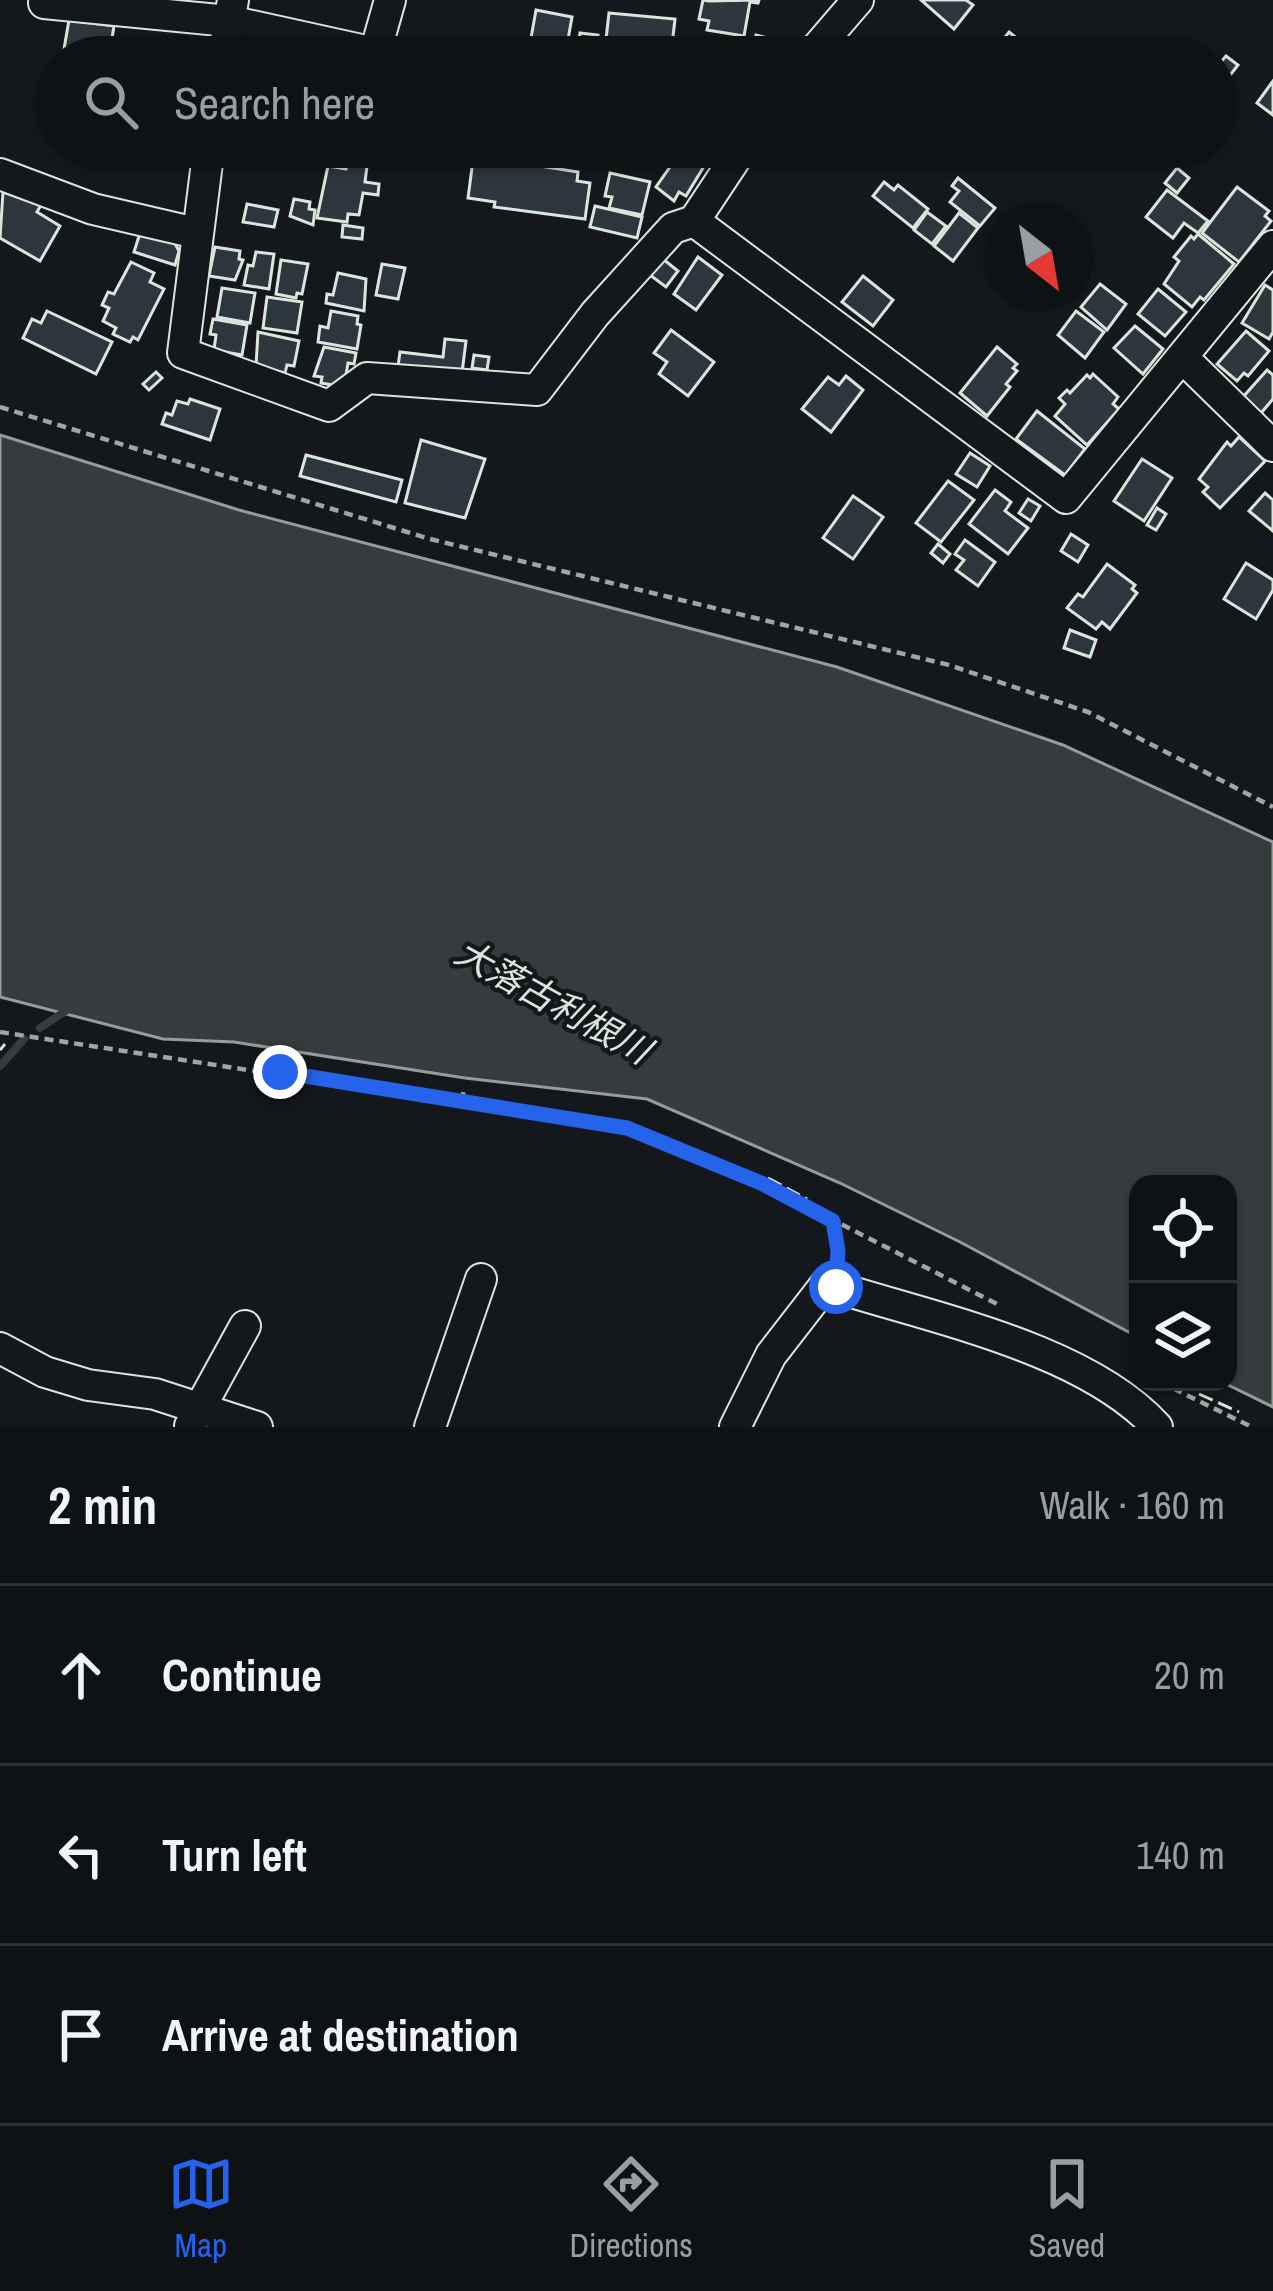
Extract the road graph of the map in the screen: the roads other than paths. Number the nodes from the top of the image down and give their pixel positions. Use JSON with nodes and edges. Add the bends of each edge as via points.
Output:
{"nodes":[{"id":1,"x":390,"y":0,"type":"edge"},
{"id":2,"x":859,"y":0,"type":"edge"},
{"id":3,"x":44,"y":3,"type":"dead end"},
{"id":4,"x":231,"y":10,"type":"edge"},
{"id":5,"x":318,"y":36,"type":"edge"},
{"id":6,"x":380,"y":36,"type":"edge"},
{"id":7,"x":827,"y":36,"type":"edge"},
{"id":8,"x":205,"y":168,"type":"edge"},
{"id":9,"x":729,"y":168,"type":"edge"},
{"id":10,"x":0,"y":174,"type":"edge"},
{"id":11,"x":694,"y":221,"type":"junction"},
{"id":12,"x":196,"y":233,"type":"junction"},
{"id":13,"x":1273,"y":245,"type":"edge"},
{"id":14,"x":1184,"y":359,"type":"junction"},
{"id":15,"x":1273,"y":446,"type":"edge"},
{"id":16,"x":482,"y":1279,"type":"dead end"},
{"id":17,"x":244,"y":1326,"type":"dead end"},
{"id":18,"x":0,"y":1348,"type":"edge"},
{"id":19,"x":193,"y":1418,"type":"edge"},
{"id":20,"x":257,"y":1427,"type":"edge"},
{"id":21,"x":430,"y":1427,"type":"edge"},
{"id":22,"x":735,"y":1427,"type":"edge"},
{"id":23,"x":1157,"y":1427,"type":"edge"}],
"edges":[{"from":1,"to":6,"type":"street"},
{"from":2,"to":7,"type":"street"},
{"from":3,"to":4,"type":"street"},
{"from":4,"to":5,"type":"street"},
{"from":8,"to":12,"type":"street"},
{"from":9,"to":11,"type":"street"},
{"from":10,"to":12,"type":"street","via":[[93,209]]},
{"from":11,"to":12,"type":"street","via":[[673,228],[537,390],[367,378],[329,406],[183,353]]},
{"from":11,"to":14,"type":"street","via":[[1066,498]]},
{"from":13,"to":14,"type":"street"},
{"from":14,"to":15,"type":"street"},
{"from":16,"to":21,"type":"street"},
{"from":17,"to":19,"type":"street"},
{"from":18,"to":19,"type":"street","via":[[88,1385],[155,1394]]},
{"from":19,"to":20,"type":"street"},
{"from":22,"to":23,"type":"street","via":[[772,1355],[826,1284],[916,1308],[1079,1370],[1137,1404]]}]}
